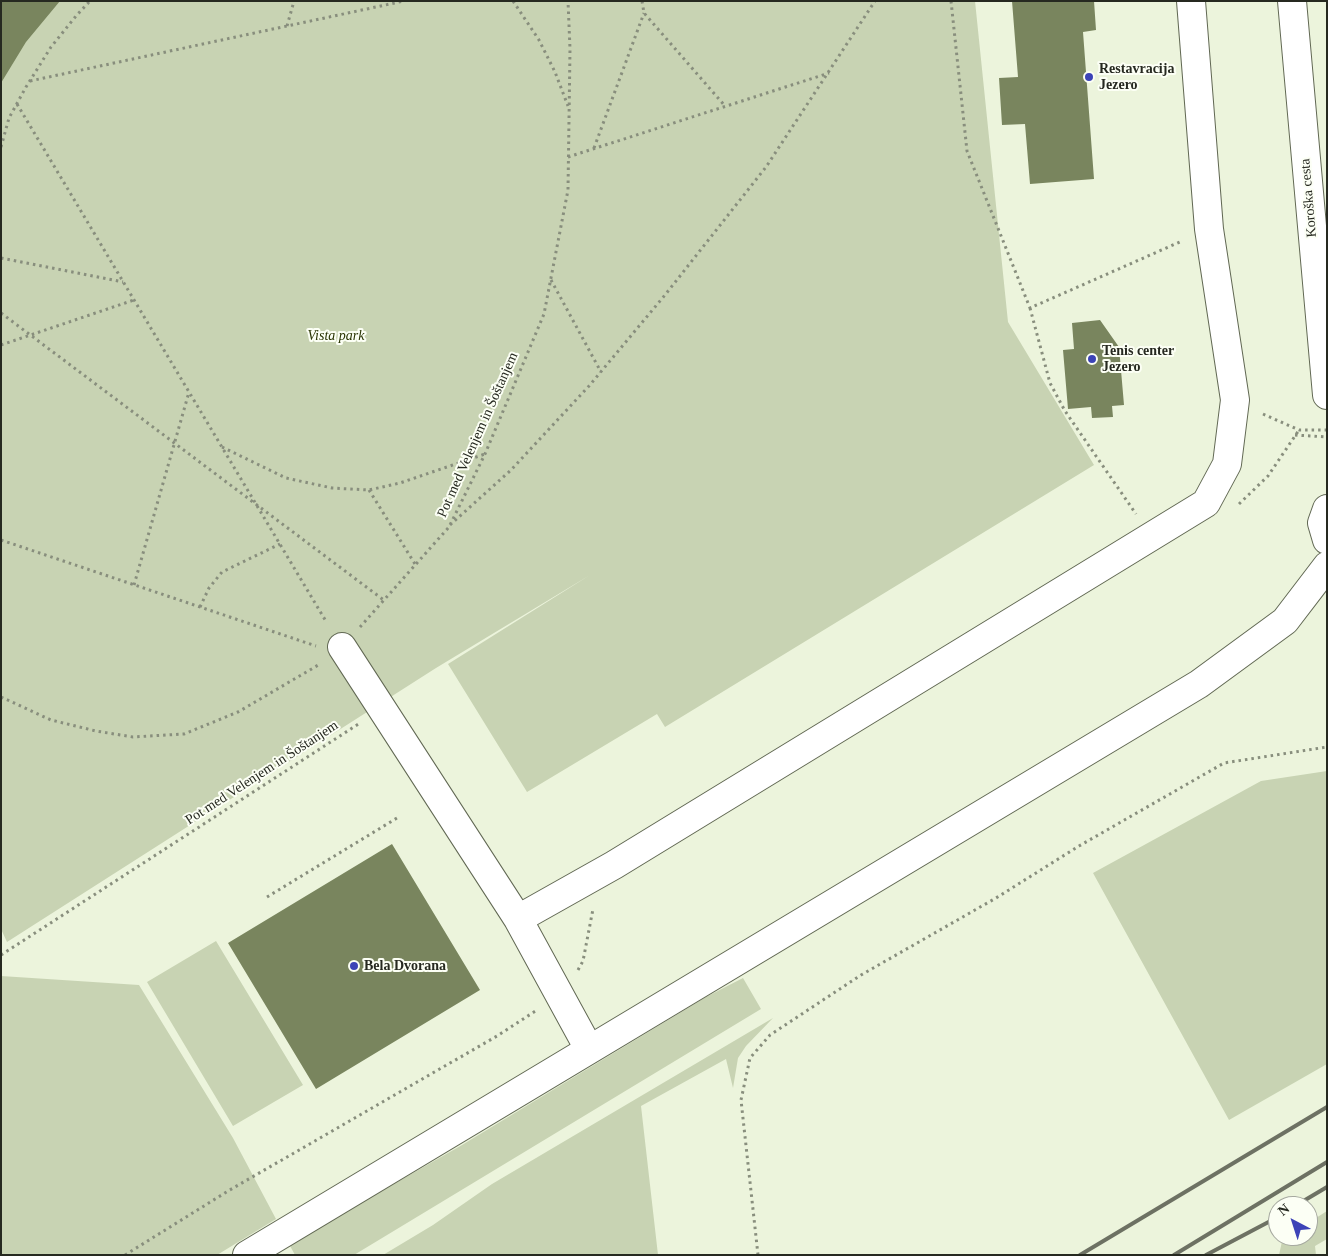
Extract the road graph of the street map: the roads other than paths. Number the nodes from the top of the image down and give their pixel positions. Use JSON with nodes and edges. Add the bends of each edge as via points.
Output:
{"nodes":[{"id":1,"x":1191,"y":1,"type":"edge"},
{"id":2,"x":1292,"y":1,"type":"edge"},
{"id":3,"x":1327,"y":395,"type":"edge"},
{"id":4,"x":1327,"y":509,"type":"edge"},
{"id":5,"x":1327,"y":540,"type":"edge"},
{"id":6,"x":1327,"y":566,"type":"edge"},
{"id":7,"x":340,"y":650,"type":"road end"},
{"id":8,"x":518,"y":920,"type":"junction"},
{"id":9,"x":590,"y":1048,"type":"junction"},
{"id":10,"x":248,"y":1255,"type":"edge"}],
"edges":[{"from":1,"to":8,"type":"street","via":[[1209,229],[1236,400],[1227,464],[1206,502],[614,866]]},
{"from":2,"to":3,"type":"street","name":"Koroška cesta"},
{"from":4,"to":5,"type":"street","via":[[1322,523]]},
{"from":6,"to":9,"type":"street","via":[[1285,621],[1199,684]]},
{"from":7,"to":8,"type":"street"},
{"from":8,"to":9,"type":"street"},
{"from":9,"to":10,"type":"street"}]}
